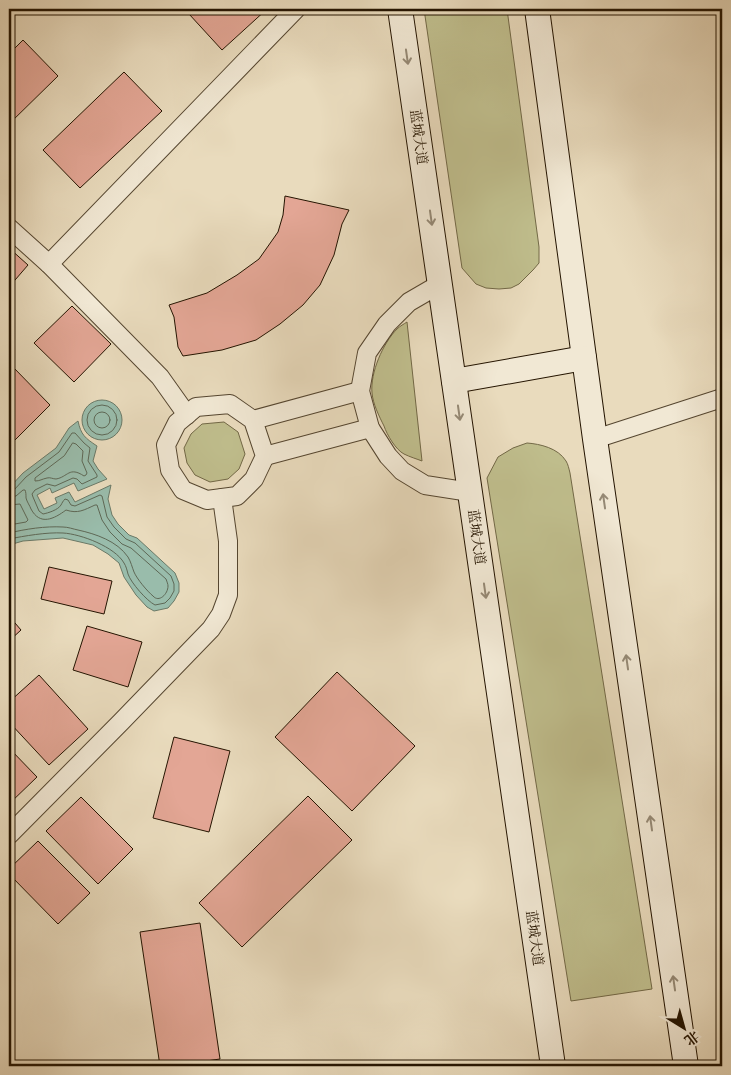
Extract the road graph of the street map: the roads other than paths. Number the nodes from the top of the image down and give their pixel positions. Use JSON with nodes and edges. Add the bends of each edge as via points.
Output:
{"nodes":[{"id":1,"x":296,"y":9,"type":"edge"},
{"id":2,"x":400,"y":9,"type":"edge"},
{"id":3,"x":537,"y":9,"type":"edge"},
{"id":4,"x":9,"y":228,"type":"edge"},
{"id":5,"x":49,"y":264,"type":"junction"},
{"id":6,"x":440,"y":284,"type":"junction"},
{"id":7,"x":584,"y":358,"type":"junction"},
{"id":8,"x":454,"y":381,"type":"junction"},
{"id":9,"x":360,"y":391,"type":"junction"},
{"id":10,"x":722,"y":398,"type":"edge"},
{"id":11,"x":187,"y":415,"type":"junction"},
{"id":12,"x":253,"y":420,"type":"junction"},
{"id":13,"x":370,"y":428,"type":"junction"},
{"id":14,"x":595,"y":439,"type":"junction"},
{"id":15,"x":265,"y":456,"type":"junction"},
{"id":16,"x":470,"y":492,"type":"junction"},
{"id":17,"x":222,"y":498,"type":"junction"},
{"id":18,"x":9,"y":835,"type":"edge"},
{"id":19,"x":553,"y":1066,"type":"edge"},
{"id":20,"x":686,"y":1066,"type":"edge"}],
"edges":[{"from":1,"to":5,"type":"street"},
{"from":2,"to":6,"type":"main road","name":"蓝城大道","one_way":true},
{"from":3,"to":7,"type":"main road"},
{"from":4,"to":5,"type":"street"},
{"from":5,"to":11,"type":"street","via":[[160,377]]},
{"from":6,"to":8,"type":"main road","name":"蓝城大道"},
{"from":6,"to":9,"type":"street","via":[[409,302],[387,324],[367,352]]},
{"from":7,"to":8,"type":"main road"},
{"from":7,"to":14,"type":"main road"},
{"from":8,"to":16,"type":"main road","name":"蓝城大道","one_way":true},
{"from":9,"to":12,"type":"street"},
{"from":9,"to":13,"type":"street"},
{"from":10,"to":14,"type":"street"},
{"from":11,"to":12,"type":"street","via":[[196,407],[230,404]]},
{"from":11,"to":17,"type":"street","via":[[177,424],[166,445],[170,470],[183,490],[207,500]]},
{"from":12,"to":15,"type":"street"},
{"from":13,"to":15,"type":"street"},
{"from":13,"to":16,"type":"street","via":[[402,471],[425,485]]},
{"from":20,"to":14,"type":"main road","one_way":true},
{"from":15,"to":17,"type":"street","via":[[254,479],[237,496]]},
{"from":16,"to":19,"type":"main road","name":"蓝城大道","one_way":true},
{"from":17,"to":18,"type":"street","via":[[228,541],[228,595],[221,614],[211,629]]}]}
